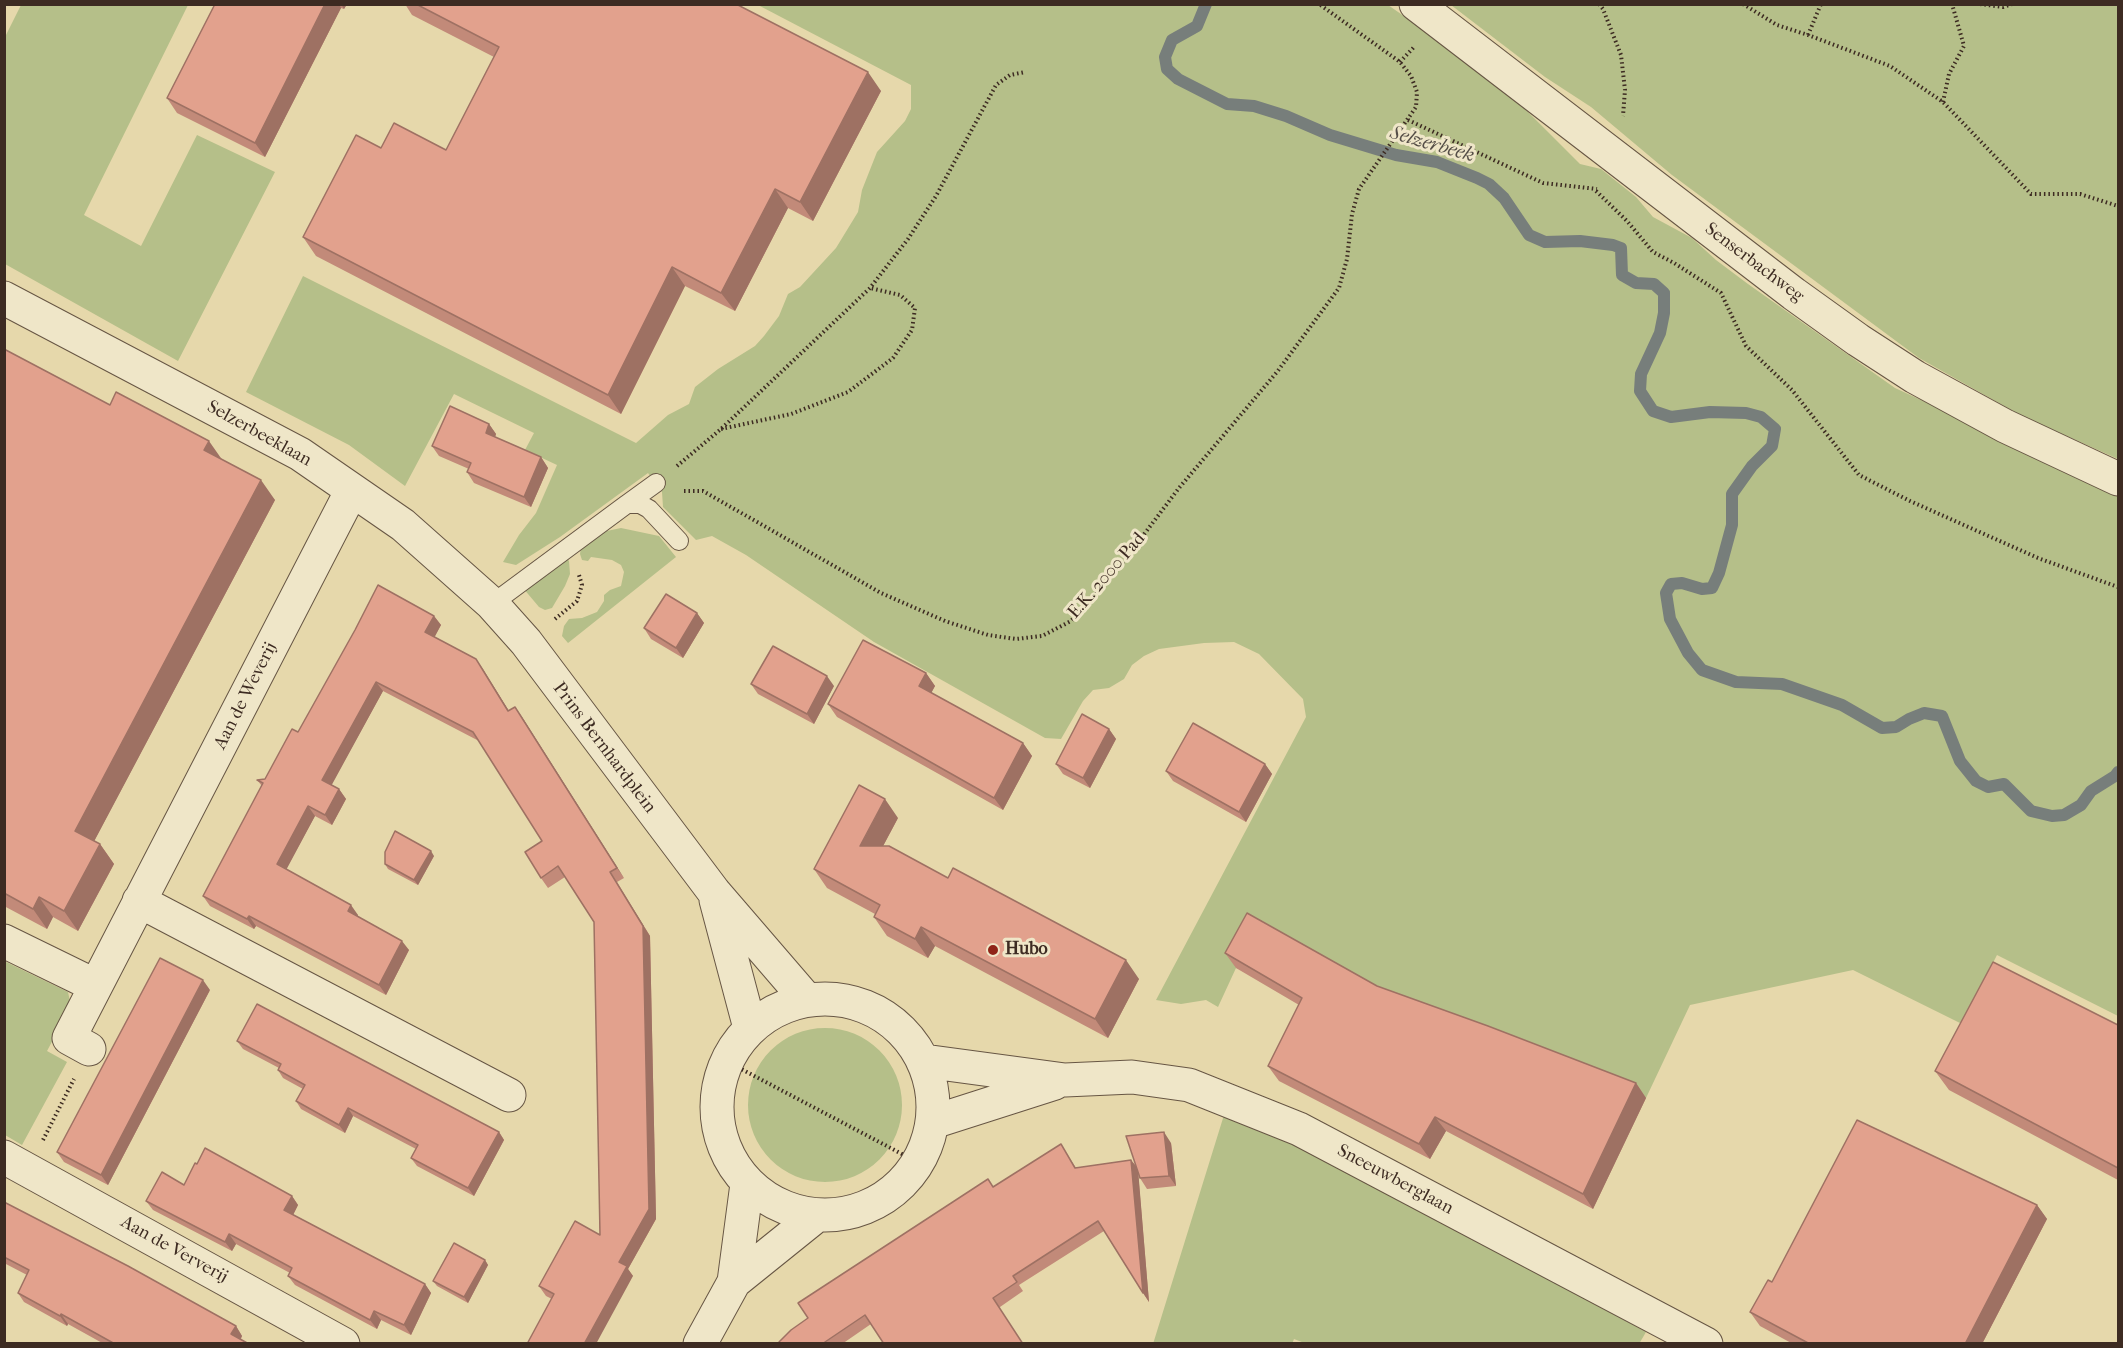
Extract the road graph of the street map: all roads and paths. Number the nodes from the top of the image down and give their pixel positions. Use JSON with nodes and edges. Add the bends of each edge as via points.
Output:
{"nodes":[{"id":1,"x":1319,"y":4,"type":"edge"},
{"id":2,"x":1416,"y":4,"type":"edge"},
{"id":3,"x":1599,"y":4,"type":"edge"},
{"id":4,"x":1743,"y":4,"type":"edge"},
{"id":5,"x":1821,"y":4,"type":"edge"},
{"id":6,"x":1952,"y":4,"type":"edge"},
{"id":7,"x":1980,"y":4,"type":"edge"},
{"id":8,"x":2012,"y":4,"type":"edge"},
{"id":9,"x":1808,"y":35,"type":"junction"},
{"id":10,"x":1025,"y":72,"type":"dead end"},
{"id":11,"x":1943,"y":102,"type":"junction"},
{"id":12,"x":1408,"y":120,"type":"junction"},
{"id":13,"x":1613,"y":156,"type":"junction"},
{"id":14,"x":1596,"y":191,"type":"junction"},
{"id":15,"x":2118,"y":206,"type":"edge"},
{"id":16,"x":870,"y":288,"type":"junction"},
{"id":17,"x":4,"y":298,"type":"edge"},
{"id":18,"x":721,"y":429,"type":"junction"},
{"id":19,"x":2118,"y":479,"type":"edge"},
{"id":20,"x":656,"y":483,"type":"joint"},
{"id":21,"x":352,"y":490,"type":"junction"},
{"id":22,"x":627,"y":504,"type":"junction"},
{"id":23,"x":649,"y":509,"type":"junction"},
{"id":24,"x":679,"y":541,"type":"dead end"},
{"id":25,"x":566,"y":548,"type":"junction"},
{"id":26,"x":2118,"y":587,"type":"edge"},
{"id":27,"x":492,"y":604,"type":"junction"},
{"id":28,"x":526,"y":642,"type":"junction"},
{"id":29,"x":714,"y":892,"type":"junction"},
{"id":30,"x":139,"y":901,"type":"junction"},
{"id":31,"x":4,"y":941,"type":"edge"},
{"id":32,"x":94,"y":985,"type":"junction"},
{"id":33,"x":807,"y":1000,"type":"junction"},
{"id":34,"x":750,"y":1028,"type":"junction"},
{"id":35,"x":89,"y":1049,"type":"joint"},
{"id":36,"x":726,"y":1061,"type":"junction"},
{"id":37,"x":924,"y":1061,"type":"junction"},
{"id":38,"x":1065,"y":1080,"type":"junction"},
{"id":39,"x":509,"y":1095,"type":"dead end"},
{"id":40,"x":933,"y":1122,"type":"junction"},
{"id":41,"x":16,"y":1163,"type":"edge"},
{"id":42,"x":920,"y":1163,"type":"junction"},
{"id":43,"x":747,"y":1184,"type":"junction"},
{"id":44,"x":816,"y":1216,"type":"junction"},
{"id":45,"x":734,"y":1282,"type":"junction"},
{"id":46,"x":343,"y":1344,"type":"edge"},
{"id":47,"x":700,"y":1344,"type":"edge"},
{"id":48,"x":1706,"y":1344,"type":"edge"}],
"edges":[{"from":1,"to":12,"type":"path","name":"E.K. 2000 Pad","via":[[1400,62],[1411,76],[1417,92],[1416,107]]},
{"from":2,"to":13,"type":"street","name":"Senserbachweg"},
{"from":3,"to":13,"type":"path","via":[[1621,55],[1625,90]]},
{"from":4,"to":9,"type":"path","via":[[1777,25]]},
{"from":5,"to":9,"type":"path"},
{"from":6,"to":11,"type":"path","via":[[1964,46],[1949,74]]},
{"from":7,"to":8,"type":"path","via":[[2003,8]]},
{"from":9,"to":11,"type":"path","via":[[1890,66]]},
{"from":10,"to":16,"type":"path","via":[[1010,75],[996,85],[936,196],[909,239]]},
{"from":11,"to":15,"type":"path","via":[[2031,194],[2080,194]]},
{"from":12,"to":14,"type":"path","via":[[1543,183]]},
{"from":12,"to":23,"type":"path","name":"E.K. 2000 Pad","via":[[1359,189],[1339,288],[1320,315],[1089,603],[1071,621],[1042,636],[1016,639],[988,635],[945,621],[881,593],[703,491],[674,494]]},
{"from":13,"to":14,"type":"path","via":[[1610,171]]},
{"from":13,"to":19,"type":"street","name":"Senserbachweg","via":[[1803,300],[1905,371],[2005,426]]},
{"from":14,"to":26,"type":"path","via":[[1653,252],[1721,293],[1746,346],[1792,390],[1859,475],[2038,558]]},
{"from":16,"to":18,"type":"path"},
{"from":16,"to":18,"type":"path","via":[[900,295],[915,308],[912,330],[893,358],[848,392],[791,414]]},
{"from":17,"to":21,"type":"street","name":"Selzerbeeklaan","via":[[300,454]]},
{"from":18,"to":20,"type":"path"},
{"from":20,"to":22,"type":"lane"},
{"from":21,"to":27,"type":"street","name":"Selzerbeeklaan","via":[[403,525]]},
{"from":21,"to":30,"type":"street","name":"Aan de Weverij"},
{"from":22,"to":23,"type":"lane"},
{"from":22,"to":25,"type":"lane"},
{"from":23,"to":24,"type":"lane"},
{"from":25,"to":27,"type":"lane"},
{"from":25,"to":28,"type":"path","via":[[575,560],[582,585],[577,601]]},
{"from":27,"to":28,"type":"street","name":"Prins Bernhardplein"},
{"from":28,"to":29,"type":"street","name":"Prins Bernhardplein"},
{"from":29,"to":33,"type":"street","name":"Prins Bernhardplein"},
{"from":29,"to":34,"type":"street","name":"Prins Bernhardplein"},
{"from":30,"to":32,"type":"street","name":"Aan de Weverij"},
{"from":30,"to":39,"type":"street"},
{"from":31,"to":32,"type":"street"},
{"from":32,"to":35,"type":"street","name":"Aan de Weverij","via":[[69,1038]]},
{"from":33,"to":34,"type":"street","via":[[776,1010]]},
{"from":33,"to":37,"type":"street","via":[[842,1000],[876,1011],[904,1032]]},
{"from":34,"to":36,"type":"street"},
{"from":35,"to":41,"type":"path"},
{"from":36,"to":42,"type":"path"},
{"from":36,"to":43,"type":"street","via":[[717,1095],[720,1139]]},
{"from":37,"to":38,"type":"street","name":"Sneeuwberglaan"},
{"from":37,"to":40,"type":"street","via":[[933,1090]]},
{"from":38,"to":40,"type":"street","name":"Sneeuwberglaan"},
{"from":38,"to":48,"type":"street","name":"Sneeuwberglaan","via":[[1132,1077],[1189,1085],[1299,1129]]},
{"from":40,"to":42,"type":"street"},
{"from":41,"to":46,"type":"street","name":"Aan de Ververij"},
{"from":42,"to":44,"type":"street","via":[[893,1193],[856,1212]]},
{"from":43,"to":44,"type":"street","via":[[779,1206]]},
{"from":43,"to":45,"type":"street"},
{"from":44,"to":45,"type":"street"},
{"from":45,"to":47,"type":"street"}]}
